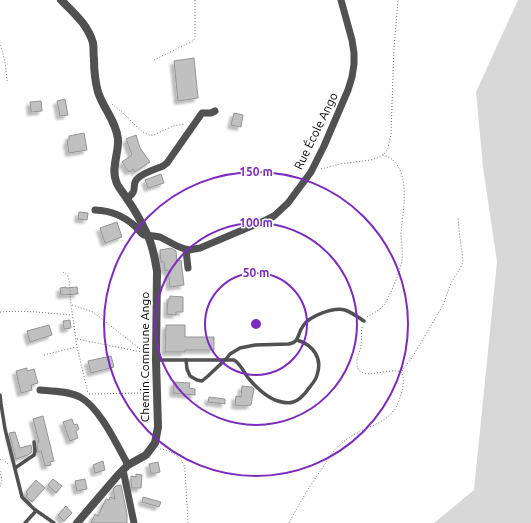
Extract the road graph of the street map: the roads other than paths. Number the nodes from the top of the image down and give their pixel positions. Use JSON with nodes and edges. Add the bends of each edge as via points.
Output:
{"nodes":[{"id":1,"x":61,"y":0,"type":"edge"},
{"id":2,"x":342,"y":0,"type":"edge"},
{"id":3,"x":215,"y":111,"type":"dead end"},
{"id":4,"x":127,"y":198,"type":"junction"},
{"id":5,"x":94,"y":210,"type":"dead end"},
{"id":6,"x":148,"y":235,"type":"junction"},
{"id":7,"x":186,"y":250,"type":"junction"},
{"id":8,"x":188,"y":268,"type":"dead end"},
{"id":9,"x":364,"y":321,"type":"road end"},
{"id":10,"x":297,"y":340,"type":"junction"},
{"id":11,"x":226,"y":359,"type":"junction"},
{"id":12,"x":156,"y":360,"type":"junction"},
{"id":13,"x":186,"y":360,"type":"junction"},
{"id":14,"x":40,"y":390,"type":"dead end"},
{"id":15,"x":0,"y":395,"type":"edge"},
{"id":16,"x":34,"y":442,"type":"dead end"},
{"id":17,"x":126,"y":467,"type":"junction"},
{"id":18,"x":15,"y":468,"type":"junction"},
{"id":19,"x":36,"y":511,"type":"junction"},
{"id":20,"x":25,"y":523,"type":"edge"},
{"id":21,"x":54,"y":523,"type":"edge"},
{"id":22,"x":76,"y":523,"type":"edge"},
{"id":23,"x":134,"y":523,"type":"edge"}],
"edges":[{"from":1,"to":4,"type":"street","name":"Chemin Commune Ango","via":[[82,22],[93,44],[96,85],[101,102],[116,130],[118,144],[114,174]]},
{"from":2,"to":7,"type":"street","name":"Rue École Ango","via":[[354,53],[352,77],[336,120],[311,172],[288,203],[274,216],[200,248]]},
{"from":3,"to":4,"type":"street","via":[[208,113],[200,110],[195,123],[167,163],[137,178],[134,191]]},
{"from":4,"to":6,"type":"street","name":"Chemin Commune Ango"},
{"from":5,"to":6,"type":"street","via":[[115,213],[145,236]]},
{"from":6,"to":7,"type":"street","via":[[160,237]]},
{"from":6,"to":12,"type":"street","name":"Chemin Commune Ango","via":[[157,271]]},
{"from":7,"to":8,"type":"street"},
{"from":9,"to":10,"type":"lane","via":[[344,310],[327,312],[308,320]]},
{"from":10,"to":11,"type":"lane","via":[[289,344],[240,348]]},
{"from":10,"to":11,"type":"lane","via":[[310,345],[319,367],[317,376],[307,392],[292,402],[267,396],[250,380],[237,362]]},
{"from":11,"to":13,"type":"lane"},
{"from":11,"to":13,"type":"lane","via":[[202,381],[190,376]]},
{"from":12,"to":13,"type":"lane"},
{"from":12,"to":17,"type":"street","name":"Chemin Commune Ango","via":[[158,427],[155,443],[146,455]]},
{"from":14,"to":17,"type":"street","via":[[69,394],[91,405],[104,423]]},
{"from":15,"to":18,"type":"lane"},
{"from":16,"to":18,"type":"lane","via":[[34,455]]},
{"from":17,"to":22,"type":"street"},
{"from":17,"to":23,"type":"street"},
{"from":18,"to":19,"type":"lane","via":[[22,496]]},
{"from":19,"to":20,"type":"lane"},
{"from":19,"to":21,"type":"lane"}]}
